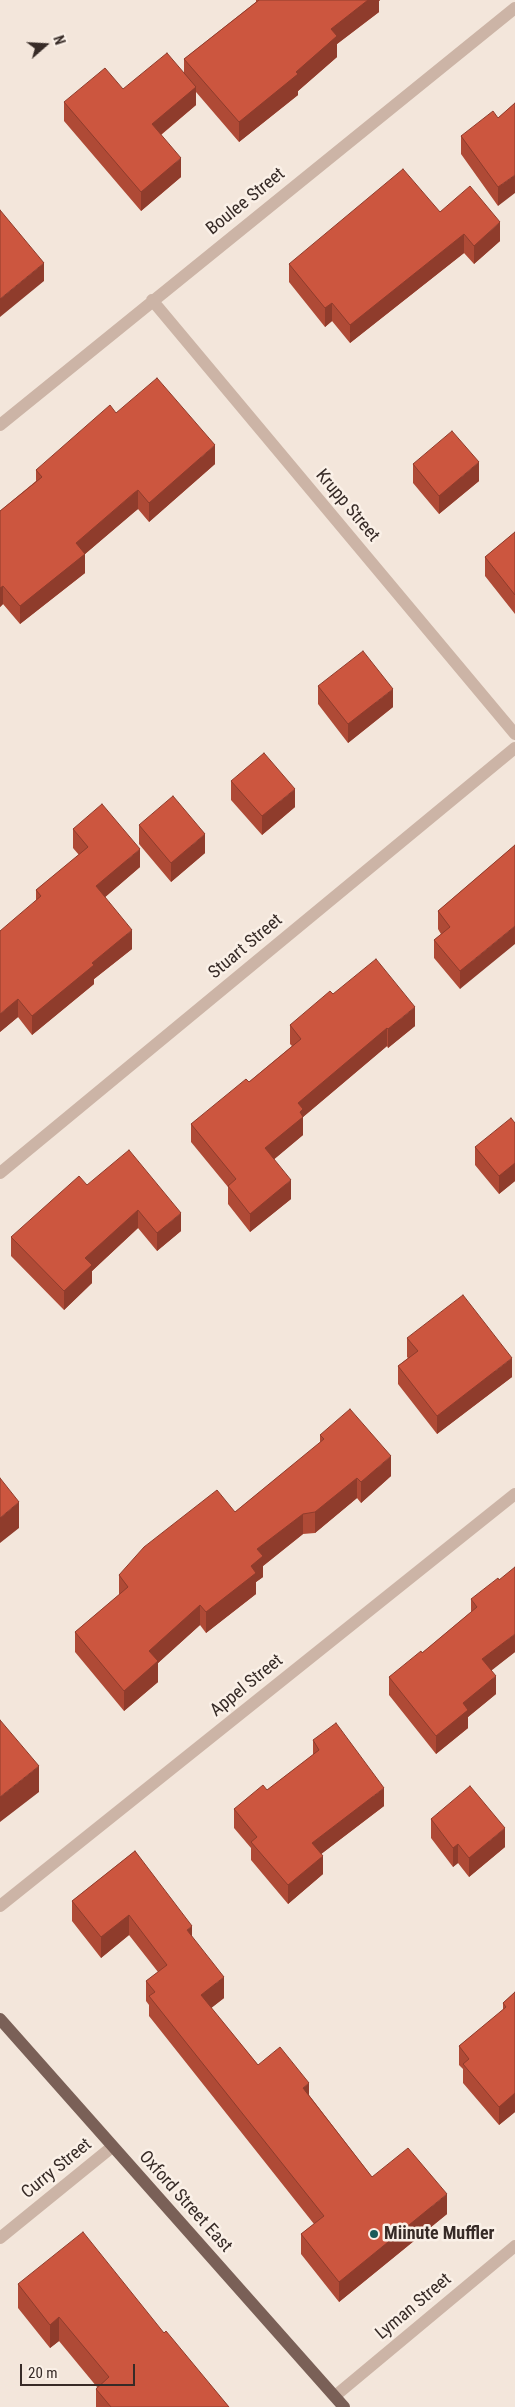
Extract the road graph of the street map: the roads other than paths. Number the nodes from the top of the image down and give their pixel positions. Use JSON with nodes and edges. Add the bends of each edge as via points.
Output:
{"nodes":[{"id":1,"x":515,"y":8,"type":"edge"},
{"id":2,"x":152,"y":300,"type":"junction"},
{"id":3,"x":0,"y":425,"type":"edge"},
{"id":4,"x":515,"y":734,"type":"edge"},
{"id":5,"x":515,"y":748,"type":"edge"},
{"id":6,"x":0,"y":1173,"type":"edge"},
{"id":7,"x":515,"y":1494,"type":"edge"},
{"id":8,"x":0,"y":1906,"type":"edge"},
{"id":9,"x":0,"y":2019,"type":"edge"},
{"id":10,"x":112,"y":2147,"type":"junction"},
{"id":11,"x":0,"y":2238,"type":"edge"},
{"id":12,"x":515,"y":2246,"type":"edge"},
{"id":13,"x":335,"y":2396,"type":"junction"},
{"id":14,"x":344,"y":2407,"type":"edge"}],
"edges":[{"from":1,"to":2,"type":"street","name":"Boulee Street"},
{"from":2,"to":3,"type":"street","name":"Boulee Street"},
{"from":2,"to":4,"type":"street","name":"Krupp Street"},
{"from":5,"to":6,"type":"street","name":"Stuart Street"},
{"from":7,"to":8,"type":"street","name":"Appel Street"},
{"from":9,"to":10,"type":"main road","name":"Oxford Street East"},
{"from":10,"to":11,"type":"street","name":"Curry Street"},
{"from":10,"to":13,"type":"main road","name":"Oxford Street East"},
{"from":12,"to":13,"type":"street","name":"Lyman Street"},
{"from":13,"to":14,"type":"main road","name":"Oxford Street East"}]}
